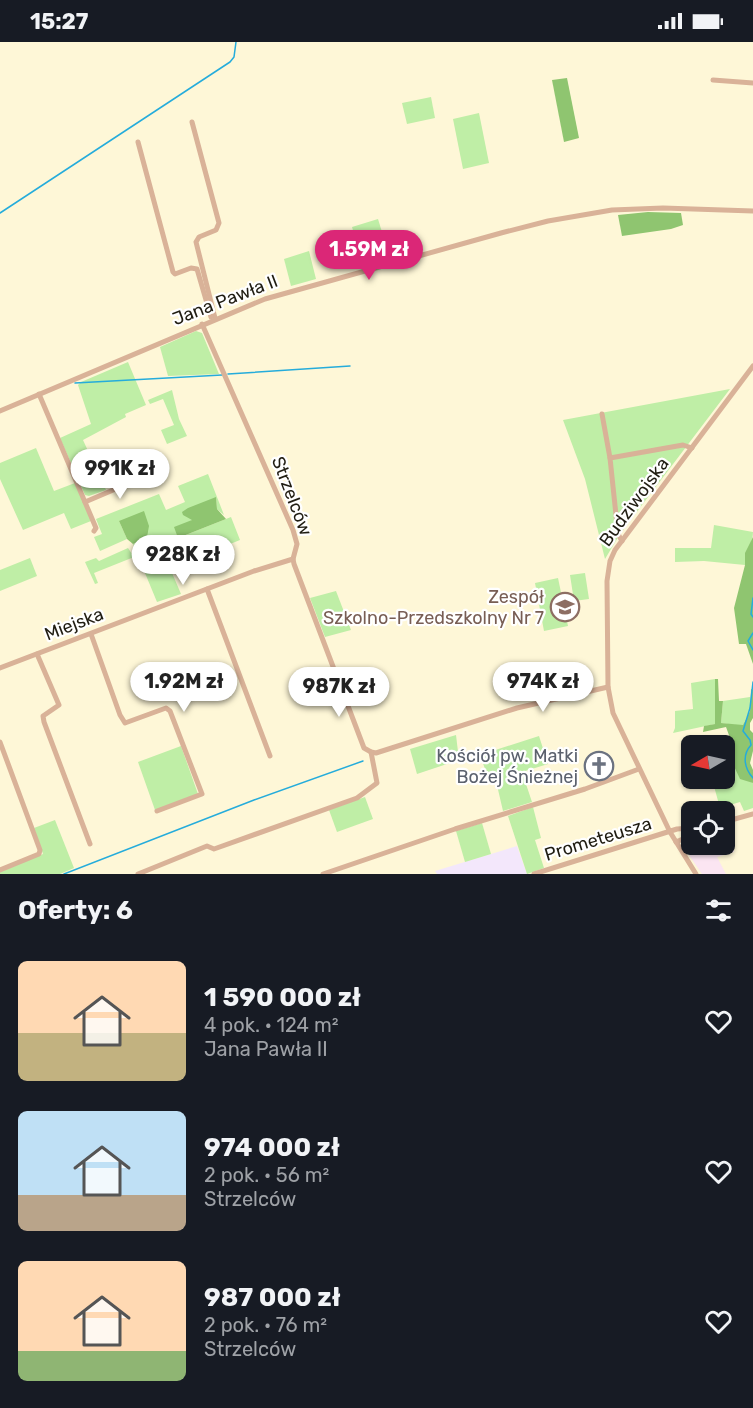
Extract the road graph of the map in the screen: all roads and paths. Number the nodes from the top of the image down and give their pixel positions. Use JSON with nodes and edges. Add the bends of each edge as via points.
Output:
{"nodes":[{"id":1,"x":713,"y":80,"type":"dead end"},
{"id":2,"x":753,"y":82,"type":"edge"},
{"id":3,"x":192,"y":122,"type":"dead end"},
{"id":4,"x":138,"y":142,"type":"dead end"},
{"id":5,"x":753,"y":212,"type":"edge"},
{"id":6,"x":214,"y":319,"type":"junction"},
{"id":7,"x":202,"y":324,"type":"junction"},
{"id":8,"x":753,"y":366,"type":"edge"},
{"id":9,"x":39,"y":394,"type":"junction"},
{"id":10,"x":0,"y":411,"type":"edge"},
{"id":11,"x":602,"y":414,"type":"dead end"},
{"id":12,"x":692,"y":448,"type":"junction"},
{"id":13,"x":610,"y":458,"type":"junction"},
{"id":14,"x":146,"y":476,"type":"dead end"},
{"id":15,"x":85,"y":502,"type":"junction"},
{"id":16,"x":94,"y":531,"type":"dead end"},
{"id":17,"x":622,"y":541,"type":"junction"},
{"id":18,"x":293,"y":559,"type":"junction"},
{"id":19,"x":207,"y":589,"type":"junction"},
{"id":20,"x":91,"y":634,"type":"junction"},
{"id":21,"x":37,"y":654,"type":"junction"},
{"id":22,"x":0,"y":668,"type":"edge"},
{"id":23,"x":608,"y":687,"type":"junction"},
{"id":24,"x":0,"y":742,"type":"edge"},
{"id":25,"x":371,"y":752,"type":"junction"},
{"id":26,"x":270,"y":756,"type":"dead end"},
{"id":27,"x":639,"y":769,"type":"junction"},
{"id":28,"x":158,"y":811,"type":"dead end"},
{"id":29,"x":753,"y":814,"type":"edge"},
{"id":30,"x":735,"y":819,"type":"edge"},
{"id":31,"x":681,"y":829,"type":"edge"},
{"id":32,"x":670,"y":832,"type":"junction"},
{"id":33,"x":681,"y":840,"type":"edge"},
{"id":34,"x":676,"y":842,"type":"junction"},
{"id":35,"x":90,"y":844,"type":"dead end"},
{"id":36,"x":0,"y":870,"type":"edge"},
{"id":37,"x":138,"y":874,"type":"edge"},
{"id":38,"x":323,"y":874,"type":"edge"},
{"id":39,"x":534,"y":874,"type":"edge"},
{"id":40,"x":696,"y":874,"type":"edge"}],
"edges":[{"from":1,"to":2,"type":"street"},
{"from":3,"to":6,"type":"street","via":[[219,223],[216,230],[196,242]]},
{"from":4,"to":6,"type":"street","via":[[173,272],[197,268]]},
{"from":5,"to":6,"type":"street","name":"Jana Pawła II","via":[[646,208],[548,221],[276,295]]},
{"from":6,"to":7,"type":"street","name":"Jana Pawła II"},
{"from":7,"to":9,"type":"street","name":"Jana Pawła II"},
{"from":7,"to":18,"type":"street","name":"Strzelców","via":[[293,530],[297,544]]},
{"from":8,"to":12,"type":"street","name":"Budziwojska"},
{"from":9,"to":10,"type":"street","name":"Jana Pawła II"},
{"from":9,"to":15,"type":"street"},
{"from":11,"to":13,"type":"street"},
{"from":12,"to":13,"type":"street","via":[[683,445]]},
{"from":12,"to":17,"type":"street","name":"Budziwojska"},
{"from":13,"to":17,"type":"street"},
{"from":14,"to":15,"type":"street"},
{"from":15,"to":16,"type":"street"},
{"from":17,"to":23,"type":"street","name":"Budziwojska","via":[[607,573]]},
{"from":18,"to":19,"type":"street","name":"Miejska"},
{"from":18,"to":25,"type":"street","name":"Strzelców","via":[[362,744]]},
{"from":19,"to":20,"type":"street","name":"Miejska"},
{"from":19,"to":26,"type":"street"},
{"from":20,"to":21,"type":"street","name":"Miejska"},
{"from":20,"to":28,"type":"street","via":[[125,723],[166,708],[170,711],[202,794]]},
{"from":21,"to":22,"type":"street","name":"Miejska"},
{"from":21,"to":35,"type":"street","via":[[59,705],[43,716],[44,722]]},
{"from":23,"to":25,"type":"street","via":[[525,706]]},
{"from":23,"to":27,"type":"street","name":"Budziwojska","via":[[617,724]]},
{"from":24,"to":36,"type":"street","via":[[40,850],[39,854]]},
{"from":25,"to":37,"type":"street","via":[[377,783],[357,798],[214,849],[207,846]]},
{"from":27,"to":32,"type":"street","name":"Budziwojska"},
{"from":27,"to":38,"type":"street"},
{"from":29,"to":30,"type":"street"},
{"from":31,"to":32,"type":"street","name":"Prometeusza"},
{"from":32,"to":34,"type":"street","name":"Budziwojska"},
{"from":32,"to":39,"type":"street","name":"Prometeusza"},
{"from":33,"to":34,"type":"street"},
{"from":34,"to":40,"type":"street","name":"Budziwojska"}]}
